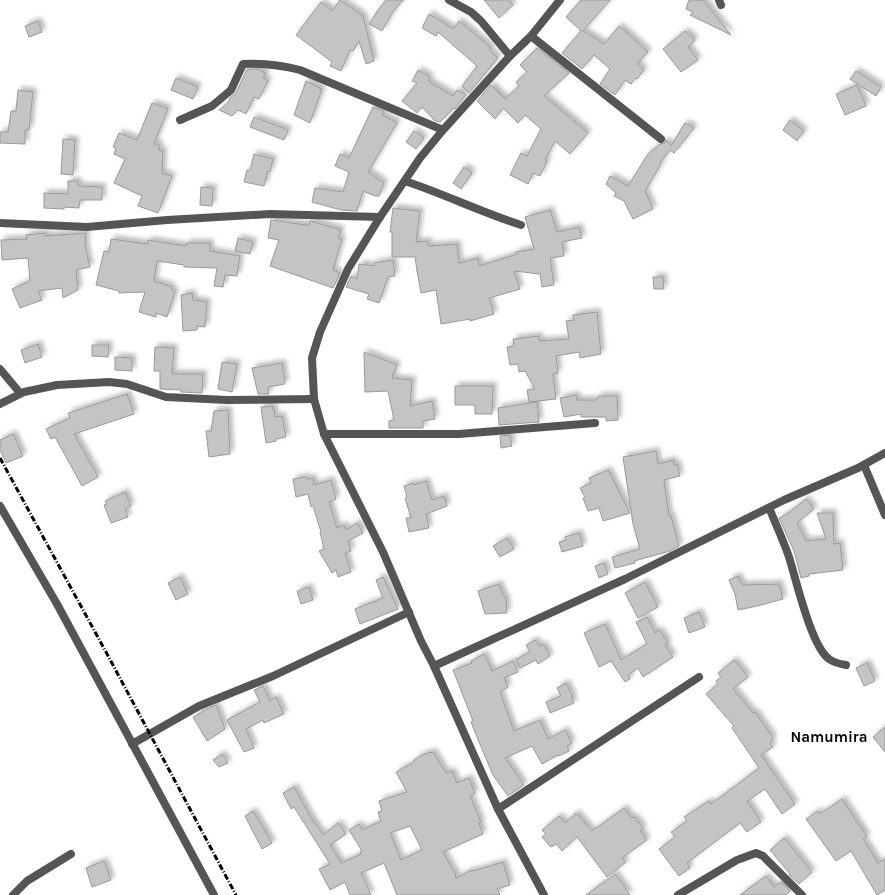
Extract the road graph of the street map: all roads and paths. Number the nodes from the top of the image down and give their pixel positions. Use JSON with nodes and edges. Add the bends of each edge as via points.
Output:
{"nodes":[{"id":1,"x":449,"y":0,"type":"edge"},
{"id":2,"x":560,"y":0,"type":"edge"},
{"id":3,"x":531,"y":36,"type":"junction"},
{"id":4,"x":510,"y":56,"type":"junction"},
{"id":5,"x":180,"y":120,"type":"dead end"},
{"id":6,"x":443,"y":130,"type":"junction"},
{"id":7,"x":661,"y":139,"type":"dead end"},
{"id":8,"x":405,"y":181,"type":"junction"},
{"id":9,"x":380,"y":217,"type":"junction"},
{"id":10,"x":0,"y":223,"type":"edge"},
{"id":11,"x":521,"y":225,"type":"dead end"},
{"id":12,"x":0,"y":369,"type":"edge"},
{"id":13,"x":20,"y":393,"type":"junction"},
{"id":14,"x":314,"y":399,"type":"junction"},
{"id":15,"x":0,"y":404,"type":"edge"},
{"id":16,"x":595,"y":423,"type":"dead end"},
{"id":17,"x":324,"y":434,"type":"junction"},
{"id":18,"x":885,"y":452,"type":"edge"},
{"id":19,"x":864,"y":464,"type":"junction"},
{"id":20,"x":0,"y":506,"type":"edge"},
{"id":21,"x":769,"y":508,"type":"junction"},
{"id":22,"x":885,"y":515,"type":"edge"},
{"id":23,"x":409,"y":612,"type":"junction"},
{"id":24,"x":846,"y":665,"type":"dead end"},
{"id":25,"x":434,"y":666,"type":"junction"},
{"id":26,"x":698,"y":677,"type":"dead end"},
{"id":27,"x":132,"y":744,"type":"junction"},
{"id":28,"x":498,"y":809,"type":"junction"},
{"id":29,"x":71,"y":854,"type":"dead end"},
{"id":30,"x":13,"y":895,"type":"edge"},
{"id":31,"x":214,"y":895,"type":"edge"},
{"id":32,"x":544,"y":895,"type":"edge"},
{"id":33,"x":678,"y":895,"type":"edge"},
{"id":34,"x":802,"y":895,"type":"edge"}],
"edges":[{"from":1,"to":4,"type":"street","via":[[481,21]]},
{"from":2,"to":3,"type":"street"},
{"from":3,"to":4,"type":"street"},
{"from":3,"to":7,"type":"street"},
{"from":4,"to":6,"type":"street"},
{"from":5,"to":6,"type":"street","via":[[212,106],[231,90],[243,64],[262,63],[300,70]]},
{"from":6,"to":8,"type":"street"},
{"from":8,"to":9,"type":"street"},
{"from":8,"to":11,"type":"street"},
{"from":9,"to":10,"type":"street","via":[[270,214],[87,227]]},
{"from":9,"to":14,"type":"street","via":[[348,269],[320,332],[312,358]]},
{"from":12,"to":13,"type":"street"},
{"from":13,"to":14,"type":"street","via":[[57,385],[109,382],[127,384],[166,397],[227,400]]},
{"from":13,"to":15,"type":"street"},
{"from":14,"to":17,"type":"street"},
{"from":16,"to":17,"type":"street","via":[[460,434]]},
{"from":17,"to":23,"type":"street","via":[[383,552]]},
{"from":18,"to":19,"type":"street"},
{"from":19,"to":21,"type":"street"},
{"from":19,"to":22,"type":"street"},
{"from":20,"to":27,"type":"street","via":[[57,604]]},
{"from":21,"to":24,"type":"street","via":[[819,647],[828,659]]},
{"from":21,"to":25,"type":"street","via":[[625,579]]},
{"from":23,"to":25,"type":"street"},
{"from":23,"to":27,"type":"street","via":[[273,676],[200,706]]},
{"from":25,"to":28,"type":"street"},
{"from":26,"to":28,"type":"street"},
{"from":27,"to":31,"type":"street"},
{"from":28,"to":32,"type":"street"},
{"from":29,"to":30,"type":"street","via":[[27,881]]},
{"from":33,"to":34,"type":"street","via":[[737,860],[756,853],[764,856]]}]}
